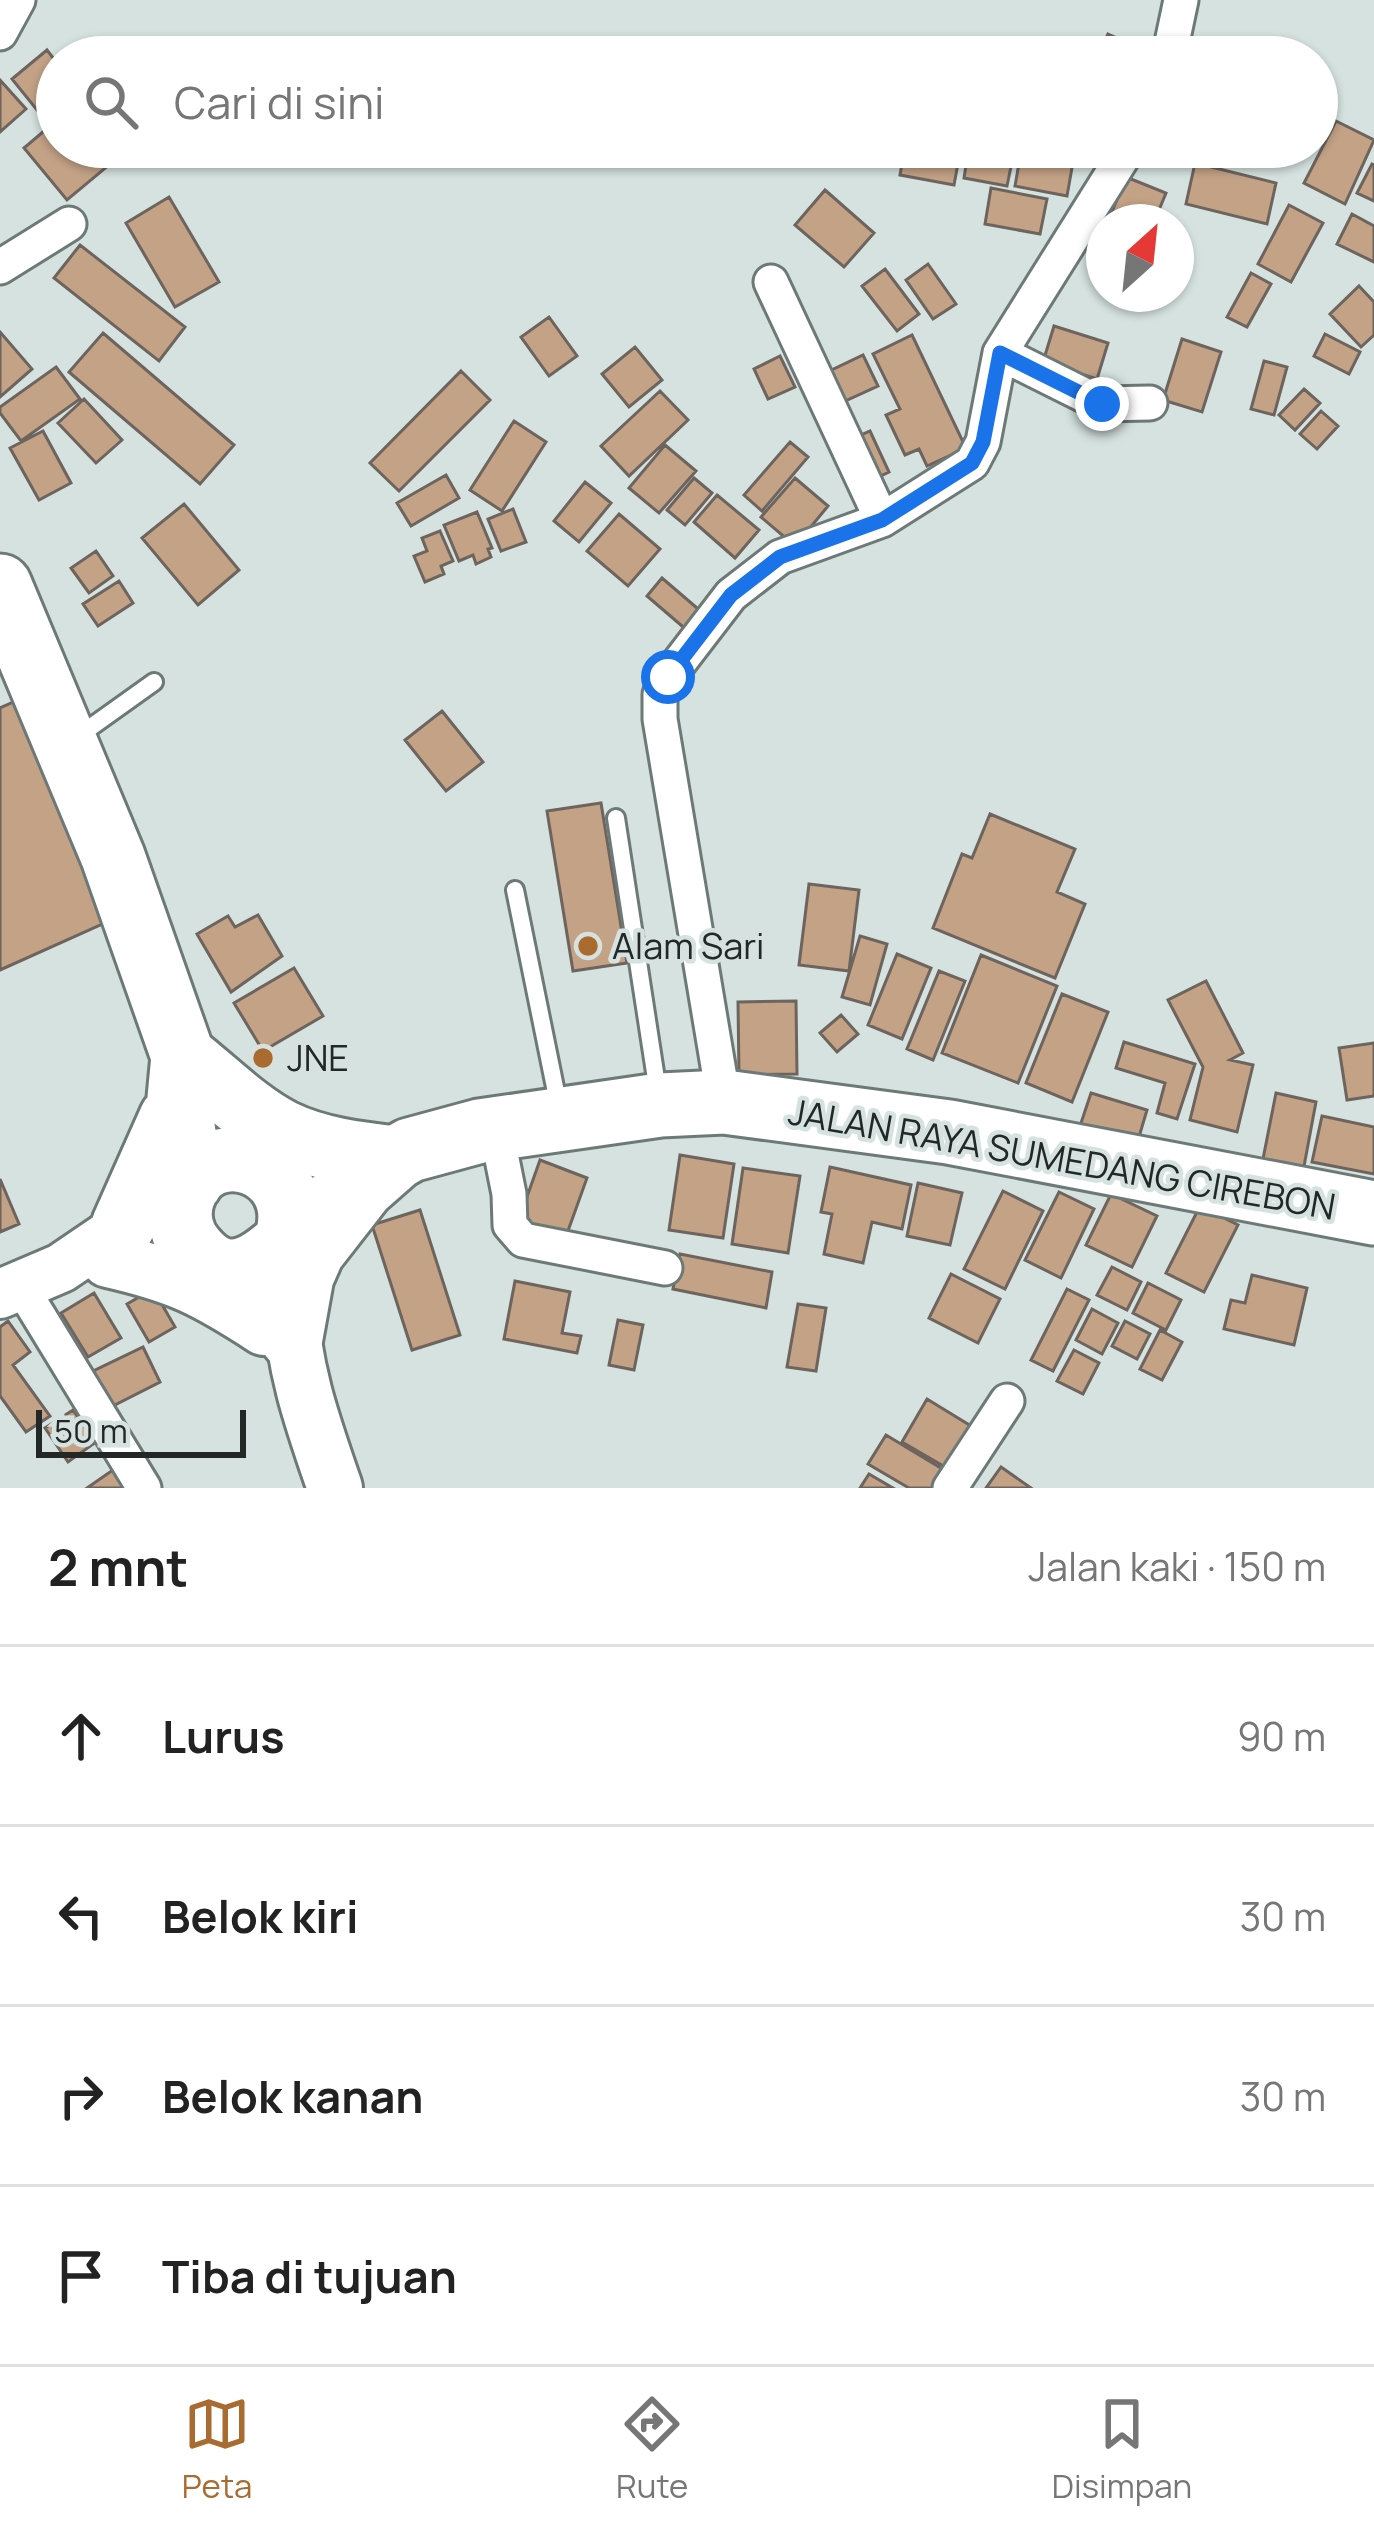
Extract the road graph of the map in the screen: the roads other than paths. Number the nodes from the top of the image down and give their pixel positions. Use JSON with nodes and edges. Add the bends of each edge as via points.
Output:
{"nodes":[{"id":1,"x":18,"y":0,"type":"edge"},
{"id":2,"x":1181,"y":0,"type":"edge"},
{"id":3,"x":0,"y":33,"type":"edge"},
{"id":4,"x":1173,"y":36,"type":"edge"},
{"id":5,"x":1116,"y":168,"type":"edge"},
{"id":6,"x":69,"y":224,"type":"dead end"},
{"id":7,"x":0,"y":267,"type":"edge"},
{"id":8,"x":771,"y":282,"type":"dead end"},
{"id":9,"x":1000,"y":353,"type":"junction"},
{"id":10,"x":1150,"y":403,"type":"dead end"},
{"id":11,"x":882,"y":520,"type":"junction"},
{"id":12,"x":0,"y":586,"type":"edge"},
{"id":13,"x":154,"y":682,"type":"dead end"},
{"id":14,"x":67,"y":745,"type":"junction"},
{"id":15,"x":616,"y":818,"type":"dead end"},
{"id":16,"x":515,"y":890,"type":"dead end"},
{"id":17,"x":194,"y":1080,"type":"junction"},
{"id":18,"x":724,"y":1102,"type":"junction"},
{"id":19,"x":660,"y":1105,"type":"junction"},
{"id":20,"x":561,"y":1118,"type":"junction"},
{"id":21,"x":496,"y":1130,"type":"junction"},
{"id":22,"x":370,"y":1166,"type":"junction"},
{"id":23,"x":263,"y":1167,"type":"junction"},
{"id":24,"x":191,"y":1182,"type":"junction"},
{"id":25,"x":1374,"y":1213,"type":"edge"},
{"id":26,"x":287,"y":1237,"type":"junction"},
{"id":27,"x":208,"y":1262,"type":"junction"},
{"id":28,"x":62,"y":1267,"type":"edge"},
{"id":29,"x":665,"y":1268,"type":"dead end"},
{"id":30,"x":285,"y":1351,"type":"junction"},
{"id":31,"x":1007,"y":1401,"type":"dead end"},
{"id":32,"x":144,"y":1488,"type":"edge"},
{"id":33,"x":335,"y":1488,"type":"edge"},
{"id":34,"x":950,"y":1488,"type":"edge"}],
"edges":[{"from":1,"to":3,"type":"street"},
{"from":2,"to":4,"type":"street"},
{"from":5,"to":9,"type":"street"},
{"from":6,"to":7,"type":"street"},
{"from":8,"to":11,"type":"street"},
{"from":9,"to":10,"type":"street","via":[[1102,404]]},
{"from":9,"to":11,"type":"street","via":[[972,463]]},
{"from":11,"to":18,"type":"street","via":[[780,557],[731,595],[659,694]]},
{"from":12,"to":14,"type":"highway","via":[[20,649]]},
{"from":13,"to":14,"type":"lane"},
{"from":14,"to":17,"type":"highway"},
{"from":15,"to":19,"type":"lane"},
{"from":16,"to":20,"type":"lane"},
{"from":17,"to":22,"type":"highway","via":[[286,1134]]},
{"from":17,"to":23,"type":"highway"},
{"from":17,"to":24,"type":"highway"},
{"from":17,"to":28,"type":"highway"},
{"from":18,"to":19,"type":"highway","name":"JALAN RAYA SUMEDANG CIREBON"},
{"from":18,"to":25,"type":"highway","name":"JALAN RAYA SUMEDANG CIREBON","via":[[949,1132]]},
{"from":19,"to":20,"type":"highway","name":"JALAN RAYA SUMEDANG CIREBON"},
{"from":20,"to":21,"type":"highway","name":"JALAN RAYA SUMEDANG CIREBON"},
{"from":21,"to":22,"type":"highway","name":"JALAN RAYA SUMEDANG CIREBON"},
{"from":21,"to":29,"type":"street","via":[[510,1225],[524,1240]]},
{"from":22,"to":23,"type":"highway"},
{"from":22,"to":26,"type":"highway"},
{"from":22,"to":30,"type":"highway","via":[[313,1250]]},
{"from":23,"to":24,"type":"highway","via":[[232,1160]]},
{"from":23,"to":26,"type":"highway","via":[[285,1190]]},
{"from":24,"to":27,"type":"highway","via":[[180,1216]]},
{"from":24,"to":28,"type":"main road"},
{"from":26,"to":27,"type":"highway","via":[[262,1264]]},
{"from":26,"to":30,"type":"main road"},
{"from":27,"to":28,"type":"main road","via":[[158,1255]]},
{"from":27,"to":30,"type":"main road"},
{"from":28,"to":30,"type":"main road","via":[[193,1284]]},
{"from":28,"to":32,"type":"street"},
{"from":30,"to":33,"type":"main road"},
{"from":31,"to":34,"type":"street"}]}
